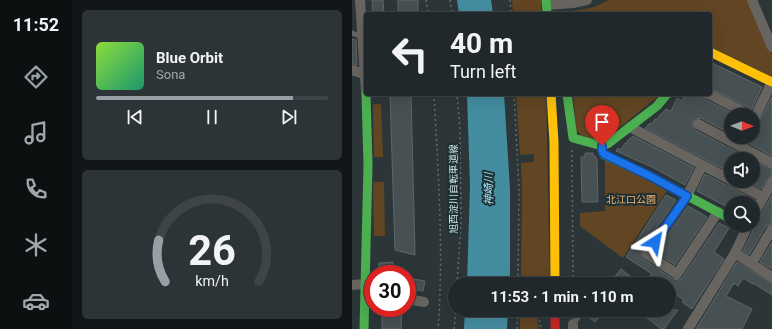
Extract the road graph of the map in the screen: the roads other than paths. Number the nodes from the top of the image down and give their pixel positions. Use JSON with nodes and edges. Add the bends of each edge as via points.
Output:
{"nodes":[{"id":1,"x":360,"y":0,"type":"edge"},
{"id":2,"x":587,"y":0,"type":"edge"},
{"id":3,"x":752,"y":0,"type":"edge"},
{"id":4,"x":547,"y":6,"type":"edge"},
{"id":5,"x":364,"y":22,"type":"edge"},
{"id":6,"x":352,"y":33,"type":"edge"},
{"id":7,"x":363,"y":37,"type":"junction"},
{"id":8,"x":772,"y":47,"type":"edge"},
{"id":9,"x":364,"y":50,"type":"edge"},
{"id":10,"x":712,"y":53,"type":"edge"},
{"id":11,"x":352,"y":70,"type":"edge"},
{"id":12,"x":364,"y":74,"type":"edge"},
{"id":13,"x":772,"y":82,"type":"edge"},
{"id":14,"x":366,"y":96,"type":"edge"},
{"id":15,"x":551,"y":96,"type":"edge"},
{"id":16,"x":567,"y":96,"type":"edge"},
{"id":17,"x":665,"y":96,"type":"edge"},
{"id":18,"x":712,"y":96,"type":"edge"},
{"id":19,"x":736,"y":108,"type":"edge"},
{"id":20,"x":759,"y":108,"type":"edge"},
{"id":21,"x":698,"y":124,"type":"dead end"},
{"id":22,"x":630,"y":127,"type":"junction"},
{"id":23,"x":602,"y":146,"type":"junction"},
{"id":24,"x":772,"y":163,"type":"edge"},
{"id":25,"x":702,"y":166,"type":"junction"},
{"id":26,"x":724,"y":177,"type":"edge"},
{"id":27,"x":772,"y":182,"type":"edge"},
{"id":28,"x":746,"y":188,"type":"edge"},
{"id":29,"x":687,"y":196,"type":"junction"},
{"id":30,"x":764,"y":197,"type":"junction"},
{"id":31,"x":760,"y":204,"type":"edge"},
{"id":32,"x":718,"y":212,"type":"junction"},
{"id":33,"x":724,"y":215,"type":"edge"},
{"id":34,"x":772,"y":229,"type":"edge"},
{"id":35,"x":743,"y":232,"type":"edge"},
{"id":36,"x":734,"y":254,"type":"junction"},
{"id":37,"x":752,"y":264,"type":"junction"},
{"id":38,"x":368,"y":265,"type":"edge"},
{"id":39,"x":555,"y":277,"type":"edge"},
{"id":40,"x":772,"y":277,"type":"edge"},
{"id":41,"x":352,"y":285,"type":"edge"},
{"id":42,"x":364,"y":289,"type":"edge"},
{"id":43,"x":416,"y":301,"type":"edge"},
{"id":44,"x":424,"y":302,"type":"dead end"},
{"id":45,"x":365,"y":317,"type":"edge"},
{"id":46,"x":555,"y":317,"type":"edge"},
{"id":47,"x":579,"y":317,"type":"edge"},
{"id":48,"x":573,"y":326,"type":"edge"},
{"id":49,"x":364,"y":329,"type":"edge"},
{"id":50,"x":555,"y":329,"type":"edge"},
{"id":51,"x":688,"y":329,"type":"edge"}],
"edges":[{"from":1,"to":5,"type":"street"},
{"from":2,"to":4,"type":"street"},
{"from":3,"to":8,"type":"street"},
{"from":5,"to":7,"type":"street"},
{"from":6,"to":7,"type":"lane"},
{"from":7,"to":9,"type":"street"},
{"from":10,"to":13,"type":"street"},
{"from":11,"to":12,"type":"street"},
{"from":13,"to":20,"type":"street"},
{"from":14,"to":38,"type":"street"},
{"from":15,"to":39,"type":"street"},
{"from":16,"to":23,"type":"street","via":[[573,138]]},
{"from":17,"to":22,"type":"street","via":[[657,106]]},
{"from":18,"to":19,"type":"street"},
{"from":21,"to":24,"type":"street"},
{"from":22,"to":23,"type":"street"},
{"from":22,"to":25,"type":"street"},
{"from":23,"to":29,"type":"street","via":[[604,154]]},
{"from":25,"to":26,"type":"street"},
{"from":25,"to":29,"type":"street"},
{"from":27,"to":30,"type":"street"},
{"from":28,"to":30,"type":"street"},
{"from":29,"to":32,"type":"street"},
{"from":29,"to":32,"type":"street","via":[[647,254],[677,274]]},
{"from":30,"to":31,"type":"street"},
{"from":32,"to":33,"type":"street"},
{"from":34,"to":37,"type":"street"},
{"from":35,"to":36,"type":"street"},
{"from":36,"to":37,"type":"street"},
{"from":36,"to":51,"type":"street"},
{"from":37,"to":40,"type":"street"},
{"from":41,"to":42,"type":"street"},
{"from":43,"to":44,"type":"street"},
{"from":45,"to":49,"type":"street"},
{"from":46,"to":50,"type":"street"},
{"from":47,"to":48,"type":"lane"}]}
